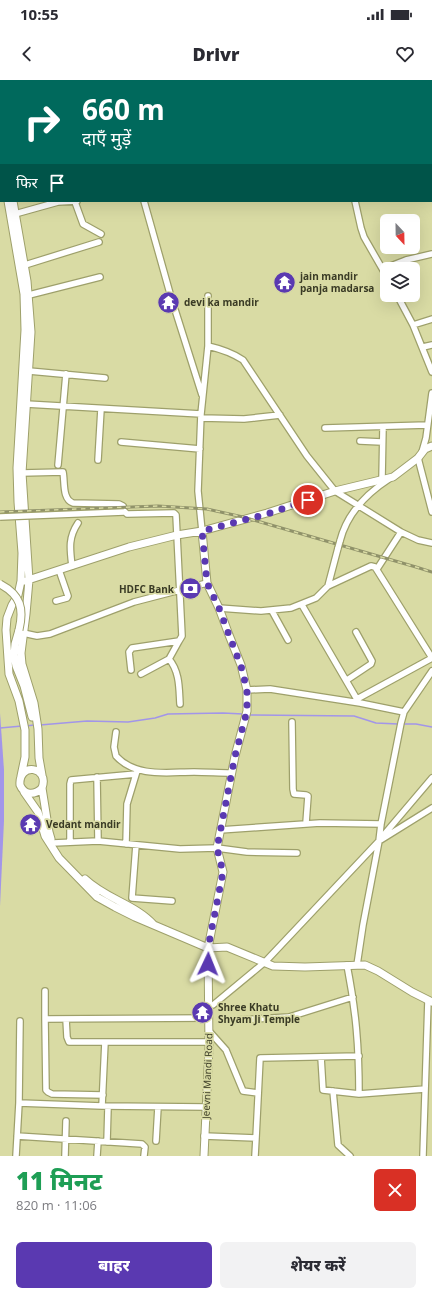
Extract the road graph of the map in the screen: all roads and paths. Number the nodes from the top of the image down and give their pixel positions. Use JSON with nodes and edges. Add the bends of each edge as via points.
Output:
{"nodes":[{"id":1,"x":8,"y":202,"type":"edge"},
{"id":2,"x":13,"y":202,"type":"edge"},
{"id":3,"x":57,"y":202,"type":"edge"},
{"id":4,"x":76,"y":202,"type":"edge"},
{"id":5,"x":144,"y":202,"type":"edge"},
{"id":6,"x":355,"y":202,"type":"edge"},
{"id":7,"x":15,"y":214,"type":"junction"},
{"id":8,"x":101,"y":234,"type":"dead end"},
{"id":9,"x":99,"y":242,"type":"dead end"},
{"id":10,"x":432,"y":254,"type":"edge"},
{"id":11,"x":402,"y":262,"type":"edge"},
{"id":12,"x":380,"y":264,"type":"edge"},
{"id":13,"x":25,"y":265,"type":"junction"},
{"id":14,"x":100,"y":277,"type":"dead end"},
{"id":15,"x":29,"y":295,"type":"junction"},
{"id":16,"x":208,"y":296,"type":"dead end"},
{"id":17,"x":401,"y":302,"type":"edge"},
{"id":18,"x":432,"y":320,"type":"edge"},
{"id":19,"x":413,"y":325,"type":"junction"},
{"id":20,"x":432,"y":345,"type":"edge"},
{"id":21,"x":208,"y":346,"type":"junction"},
{"id":22,"x":423,"y":347,"type":"junction"},
{"id":23,"x":29,"y":371,"type":"junction"},
{"id":24,"x":432,"y":372,"type":"edge"},
{"id":25,"x":66,"y":374,"type":"junction"},
{"id":26,"x":105,"y":378,"type":"dead end"},
{"id":27,"x":432,"y":393,"type":"edge"},
{"id":28,"x":202,"y":397,"type":"junction"},
{"id":29,"x":26,"y":404,"type":"junction"},
{"id":30,"x":62,"y":406,"type":"junction"},
{"id":31,"x":100,"y":409,"type":"junction"},
{"id":32,"x":280,"y":415,"type":"junction"},
{"id":33,"x":201,"y":416,"type":"junction"},
{"id":34,"x":427,"y":425,"type":"junction"},
{"id":35,"x":383,"y":426,"type":"junction"},
{"id":36,"x":325,"y":428,"type":"dead end"},
{"id":37,"x":360,"y":441,"type":"dead end"},
{"id":38,"x":121,"y":442,"type":"dead end"},
{"id":39,"x":382,"y":442,"type":"junction"},
{"id":40,"x":432,"y":446,"type":"edge"},
{"id":41,"x":200,"y":450,"type":"junction"},
{"id":42,"x":420,"y":456,"type":"junction"},
{"id":43,"x":98,"y":460,"type":"dead end"},
{"id":44,"x":58,"y":465,"type":"dead end"},
{"id":45,"x":22,"y":473,"type":"junction"},
{"id":46,"x":393,"y":477,"type":"junction"},
{"id":47,"x":382,"y":479,"type":"junction"},
{"id":48,"x":335,"y":491,"type":"junction"},
{"id":49,"x":357,"y":505,"type":"junction"},
{"id":50,"x":124,"y":510,"type":"junction"},
{"id":51,"x":432,"y":512,"type":"edge"},
{"id":52,"x":0,"y":517,"type":"edge"},
{"id":53,"x":78,"y":523,"type":"dead end"},
{"id":54,"x":202,"y":531,"type":"junction"},
{"id":55,"x":401,"y":532,"type":"junction"},
{"id":56,"x":178,"y":535,"type":"junction"},
{"id":57,"x":432,"y":543,"type":"edge"},
{"id":58,"x":72,"y":566,"type":"junction"},
{"id":59,"x":377,"y":569,"type":"junction"},
{"id":60,"x":59,"y":570,"type":"junction"},
{"id":61,"x":29,"y":580,"type":"junction"},
{"id":62,"x":21,"y":581,"type":"junction"},
{"id":63,"x":207,"y":583,"type":"junction"},
{"id":64,"x":0,"y":584,"type":"edge"},
{"id":65,"x":328,"y":586,"type":"junction"},
{"id":66,"x":181,"y":590,"type":"junction"},
{"id":67,"x":56,"y":601,"type":"dead end"},
{"id":68,"x":302,"y":605,"type":"junction"},
{"id":69,"x":219,"y":608,"type":"junction"},
{"id":70,"x":272,"y":611,"type":"junction"},
{"id":71,"x":21,"y":632,"type":"junction"},
{"id":72,"x":356,"y":632,"type":"dead end"},
{"id":73,"x":288,"y":640,"type":"dead end"},
{"id":74,"x":178,"y":641,"type":"junction"},
{"id":75,"x":432,"y":658,"type":"edge"},
{"id":76,"x":169,"y":659,"type":"junction"},
{"id":77,"x":131,"y":670,"type":"dead end"},
{"id":78,"x":432,"y":671,"type":"edge"},
{"id":79,"x":141,"y":674,"type":"dead end"},
{"id":80,"x":347,"y":680,"type":"junction"},
{"id":81,"x":247,"y":690,"type":"junction"},
{"id":82,"x":358,"y":701,"type":"junction"},
{"id":83,"x":180,"y":704,"type":"dead end"},
{"id":84,"x":404,"y":712,"type":"junction"},
{"id":85,"x":30,"y":720,"type":"junction"},
{"id":86,"x":292,"y":722,"type":"dead end"},
{"id":87,"x":32,"y":730,"type":"junction"},
{"id":88,"x":116,"y":732,"type":"dead end"},
{"id":89,"x":136,"y":772,"type":"junction"},
{"id":90,"x":231,"y":773,"type":"junction"},
{"id":91,"x":42,"y":775,"type":"junction"},
{"id":92,"x":21,"y":776,"type":"junction"},
{"id":93,"x":97,"y":777,"type":"junction"},
{"id":94,"x":432,"y":778,"type":"edge"},
{"id":95,"x":42,"y":788,"type":"junction"},
{"id":96,"x":24,"y":792,"type":"junction"},
{"id":97,"x":432,"y":808,"type":"edge"},
{"id":98,"x":306,"y":824,"type":"junction"},
{"id":99,"x":381,"y":824,"type":"junction"},
{"id":100,"x":220,"y":830,"type":"junction"},
{"id":101,"x":98,"y":841,"type":"junction"},
{"id":102,"x":379,"y":841,"type":"junction"},
{"id":103,"x":70,"y":842,"type":"junction"},
{"id":104,"x":53,"y":843,"type":"junction"},
{"id":105,"x":126,"y":844,"type":"junction"},
{"id":106,"x":136,"y":845,"type":"junction"},
{"id":107,"x":217,"y":848,"type":"junction"},
{"id":108,"x":297,"y":853,"type":"dead end"},
{"id":109,"x":132,"y":898,"type":"junction"},
{"id":110,"x":172,"y":901,"type":"dead end"},
{"id":111,"x":131,"y":906,"type":"junction"},
{"id":112,"x":156,"y":926,"type":"junction"},
{"id":113,"x":208,"y":948,"type":"junction"},
{"id":114,"x":265,"y":962,"type":"junction"},
{"id":115,"x":347,"y":965,"type":"junction"},
{"id":116,"x":357,"y":965,"type":"junction"},
{"id":117,"x":45,"y":991,"type":"dead end"},
{"id":118,"x":353,"y":997,"type":"junction"},
{"id":119,"x":430,"y":1001,"type":"edge"},
{"id":120,"x":209,"y":1005,"type":"junction"},
{"id":121,"x":45,"y":1018,"type":"junction"},
{"id":122,"x":209,"y":1018,"type":"junction"},
{"id":123,"x":66,"y":1019,"type":"junction"},
{"id":124,"x":236,"y":1020,"type":"dead end"},
{"id":125,"x":20,"y":1021,"type":"dead end"},
{"id":126,"x":209,"y":1031,"type":"junction"},
{"id":127,"x":105,"y":1042,"type":"junction"},
{"id":128,"x":209,"y":1042,"type":"junction"},
{"id":129,"x":359,"y":1056,"type":"junction"},
{"id":130,"x":321,"y":1057,"type":"junction"},
{"id":131,"x":425,"y":1089,"type":"junction"},
{"id":132,"x":333,"y":1092,"type":"junction"},
{"id":133,"x":258,"y":1093,"type":"junction"},
{"id":134,"x":103,"y":1094,"type":"junction"},
{"id":135,"x":359,"y":1094,"type":"junction"},
{"id":136,"x":19,"y":1103,"type":"junction"},
{"id":137,"x":105,"y":1106,"type":"junction"},
{"id":138,"x":158,"y":1107,"type":"junction"},
{"id":139,"x":206,"y":1107,"type":"junction"},
{"id":140,"x":66,"y":1121,"type":"dead end"},
{"id":141,"x":17,"y":1136,"type":"junction"},
{"id":142,"x":204,"y":1136,"type":"junction"},
{"id":143,"x":256,"y":1138,"type":"junction"},
{"id":144,"x":66,"y":1139,"type":"junction"},
{"id":145,"x":156,"y":1141,"type":"dead end"},
{"id":146,"x":98,"y":1142,"type":"junction"},
{"id":147,"x":107,"y":1142,"type":"junction"},
{"id":148,"x":16,"y":1156,"type":"edge"},
{"id":149,"x":65,"y":1156,"type":"edge"},
{"id":150,"x":97,"y":1156,"type":"edge"},
{"id":151,"x":144,"y":1156,"type":"edge"},
{"id":152,"x":204,"y":1156,"type":"edge"},
{"id":153,"x":255,"y":1156,"type":"edge"},
{"id":154,"x":350,"y":1156,"type":"edge"},
{"id":155,"x":423,"y":1156,"type":"edge"}],
"edges":[{"from":1,"to":62,"type":"main road","via":[[24,294],[25,350],[17,468]]},
{"from":2,"to":7,"type":"main road"},
{"from":3,"to":7,"type":"street"},
{"from":4,"to":8,"type":"street","via":[[83,224]]},
{"from":5,"to":28,"type":"street"},
{"from":6,"to":12,"type":"street","via":[[364,237]]},
{"from":7,"to":13,"type":"main road"},
{"from":9,"to":13,"type":"street"},
{"from":10,"to":11,"type":"street"},
{"from":13,"to":15,"type":"main road"},
{"from":14,"to":15,"type":"street"},
{"from":15,"to":23,"type":"main road"},
{"from":16,"to":21,"type":"street"},
{"from":17,"to":19,"type":"street"},
{"from":18,"to":19,"type":"street"},
{"from":19,"to":22,"type":"street"},
{"from":20,"to":22,"type":"street"},
{"from":21,"to":28,"type":"street"},
{"from":21,"to":32,"type":"street","via":[[227,351],[242,360]]},
{"from":22,"to":24,"type":"street"},
{"from":23,"to":25,"type":"street"},
{"from":23,"to":29,"type":"main road"},
{"from":25,"to":26,"type":"street"},
{"from":25,"to":30,"type":"street"},
{"from":27,"to":34,"type":"street"},
{"from":28,"to":33,"type":"street"},
{"from":29,"to":30,"type":"street"},
{"from":29,"to":45,"type":"main road"},
{"from":30,"to":31,"type":"street"},
{"from":30,"to":44,"type":"street"},
{"from":31,"to":33,"type":"street"},
{"from":31,"to":43,"type":"street"},
{"from":32,"to":33,"type":"street","via":[[244,419]]},
{"from":32,"to":48,"type":"street"},
{"from":33,"to":41,"type":"street"},
{"from":34,"to":35,"type":"street"},
{"from":34,"to":42,"type":"street"},
{"from":35,"to":36,"type":"street"},
{"from":35,"to":39,"type":"street"},
{"from":37,"to":39,"type":"street"},
{"from":38,"to":41,"type":"street"},
{"from":39,"to":47,"type":"street"},
{"from":40,"to":42,"type":"main road","via":[[425,449]]},
{"from":41,"to":54,"type":"street","via":[[198,491]]},
{"from":42,"to":46,"type":"main road"},
{"from":42,"to":51,"type":"street"},
{"from":45,"to":50,"type":"street","via":[[63,472],[64,488],[70,502],[120,504]]},
{"from":45,"to":61,"type":"main road"},
{"from":46,"to":47,"type":"main road"},
{"from":46,"to":49,"type":"street"},
{"from":47,"to":48,"type":"main road"},
{"from":48,"to":49,"type":"street"},
{"from":48,"to":54,"type":"main road","via":[[267,514]]},
{"from":49,"to":55,"type":"street"},
{"from":49,"to":65,"type":"street","bridge":true,"via":[[340,541]]},
{"from":50,"to":52,"type":"street","bridge":true},
{"from":50,"to":56,"type":"street","via":[[127,514],[174,513],[177,517]]},
{"from":53,"to":58,"type":"street","via":[[71,535]]},
{"from":54,"to":56,"type":"main road"},
{"from":54,"to":63,"type":"main road"},
{"from":55,"to":57,"type":"street"},
{"from":55,"to":59,"type":"street"},
{"from":56,"to":58,"type":"main road","via":[[101,555]]},
{"from":56,"to":66,"type":"street"},
{"from":58,"to":60,"type":"main road"},
{"from":59,"to":65,"type":"street","via":[[371,566]]},
{"from":59,"to":75,"type":"street"},
{"from":60,"to":61,"type":"main road"},
{"from":60,"to":67,"type":"street","via":[[68,596]]},
{"from":61,"to":62,"type":"main road"},
{"from":61,"to":71,"type":"main road","via":[[26,614]]},
{"from":62,"to":85,"type":"main road","via":[[18,595],[6,618],[6,630],[9,674],[19,701]]},
{"from":63,"to":66,"type":"street"},
{"from":63,"to":69,"type":"main road"},
{"from":64,"to":71,"type":"main road","bridge":true,"via":[[12,593],[21,606]]},
{"from":65,"to":68,"type":"street","via":[[318,596]]},
{"from":66,"to":71,"type":"street","via":[[134,602],[50,634],[37,636]]},
{"from":66,"to":74,"type":"street","via":[[182,636]]},
{"from":68,"to":70,"type":"street"},
{"from":68,"to":80,"type":"street"},
{"from":69,"to":70,"type":"street"},
{"from":69,"to":81,"type":"main road","via":[[241,666]]},
{"from":70,"to":73,"type":"street"},
{"from":71,"to":85,"type":"main road","via":[[22,664],[34,703]]},
{"from":71,"to":85,"type":"main road","via":[[15,644],[14,655]]},
{"from":72,"to":80,"type":"street","via":[[372,662]]},
{"from":74,"to":76,"type":"street"},
{"from":74,"to":77,"type":"street","via":[[132,648],[129,652]]},
{"from":75,"to":82,"type":"street"},
{"from":76,"to":79,"type":"street"},
{"from":76,"to":83,"type":"street","via":[[178,678]]},
{"from":78,"to":84,"type":"street"},
{"from":80,"to":82,"type":"street"},
{"from":81,"to":82,"type":"street","via":[[270,690]]},
{"from":81,"to":90,"type":"main road","via":[[247,711]]},
{"from":82,"to":84,"type":"street"},
{"from":84,"to":99,"type":"street"},
{"from":85,"to":87,"type":"main road"},
{"from":85,"to":87,"type":"main road"},
{"from":86,"to":98,"type":"street","via":[[293,789],[295,795],[308,796]]},
{"from":87,"to":91,"type":"main road"},
{"from":87,"to":92,"type":"main road"},
{"from":88,"to":89,"type":"street","via":[[116,756]]},
{"from":89,"to":90,"type":"street"},
{"from":89,"to":93,"type":"street"},
{"from":89,"to":105,"type":"street","via":[[127,804]]},
{"from":90,"to":100,"type":"main road"},
{"from":91,"to":92,"type":"main road","via":[[31,769],[23,772]]},
{"from":91,"to":95,"type":"main road"},
{"from":92,"to":96,"type":"main road","via":[[20,785]]},
{"from":93,"to":101,"type":"street"},
{"from":93,"to":103,"type":"street","via":[[74,779],[70,782]]},
{"from":94,"to":102,"type":"street"},
{"from":95,"to":96,"type":"main road","via":[[31,794]]},
{"from":95,"to":104,"type":"main road"},
{"from":96,"to":112,"type":"main road","via":[[40,815],[50,845],[70,871],[97,897]]},
{"from":97,"to":102,"type":"street"},
{"from":98,"to":99,"type":"street"},
{"from":98,"to":100,"type":"street"},
{"from":99,"to":102,"type":"street"},
{"from":100,"to":107,"type":"main road"},
{"from":101,"to":103,"type":"street"},
{"from":101,"to":105,"type":"street"},
{"from":102,"to":114,"type":"street"},
{"from":102,"to":116,"type":"street"},
{"from":103,"to":104,"type":"street"},
{"from":104,"to":111,"type":"main road","via":[[68,863],[90,884]]},
{"from":105,"to":106,"type":"street"},
{"from":106,"to":107,"type":"street","via":[[180,849]]},
{"from":106,"to":109,"type":"street"},
{"from":107,"to":108,"type":"street","via":[[247,852]]},
{"from":107,"to":113,"type":"main road","name":"Jeevni Mandi Road","via":[[223,872]]},
{"from":109,"to":110,"type":"street"},
{"from":109,"to":111,"type":"street"},
{"from":111,"to":112,"type":"main road"},
{"from":112,"to":113,"type":"main road"},
{"from":113,"to":114,"type":"main road","via":[[227,947]]},
{"from":113,"to":120,"type":"main road","name":"Jeevni Mandi Road"},
{"from":114,"to":115,"type":"main road","via":[[273,966]]},
{"from":114,"to":120,"type":"street","via":[[213,1005]]},
{"from":115,"to":116,"type":"main road"},
{"from":115,"to":118,"type":"street"},
{"from":116,"to":119,"type":"main road","via":[[365,965],[378,971]]},
{"from":117,"to":121,"type":"street"},
{"from":118,"to":124,"type":"street","via":[[289,1017]]},
{"from":118,"to":129,"type":"street"},
{"from":119,"to":131,"type":"street"},
{"from":120,"to":122,"type":"main road","name":"Jeevni Mandi Road"},
{"from":121,"to":123,"type":"street"},
{"from":121,"to":134,"type":"street","via":[[46,1090],[49,1094]]},
{"from":122,"to":123,"type":"street"},
{"from":122,"to":126,"type":"main road","name":"Jeevni Mandi Road"},
{"from":123,"to":127,"type":"street","via":[[69,1042]]},
{"from":125,"to":136,"type":"street"},
{"from":126,"to":128,"type":"main road","name":"Jeevni Mandi Road"},
{"from":126,"to":133,"type":"street","via":[[226,1050],[243,1091]]},
{"from":127,"to":128,"type":"street"},
{"from":127,"to":134,"type":"street"},
{"from":128,"to":139,"type":"main road","name":"Jeevni Mandi Road"},
{"from":129,"to":130,"type":"street"},
{"from":129,"to":135,"type":"street"},
{"from":130,"to":132,"type":"street","via":[[322,1089]]},
{"from":130,"to":133,"type":"street","via":[[260,1058]]},
{"from":131,"to":135,"type":"street"},
{"from":131,"to":155,"type":"street"},
{"from":132,"to":135,"type":"street"},
{"from":132,"to":154,"type":"street","via":[[338,1145]]},
{"from":133,"to":143,"type":"street"},
{"from":134,"to":137,"type":"street"},
{"from":136,"to":137,"type":"street"},
{"from":136,"to":141,"type":"street"},
{"from":137,"to":138,"type":"street"},
{"from":137,"to":147,"type":"street"},
{"from":138,"to":139,"type":"street"},
{"from":138,"to":145,"type":"street"},
{"from":139,"to":142,"type":"main road","name":"Jeevni Mandi Road"},
{"from":140,"to":144,"type":"street"},
{"from":141,"to":144,"type":"street"},
{"from":141,"to":148,"type":"street"},
{"from":142,"to":143,"type":"street"},
{"from":142,"to":152,"type":"main road","name":"Jeevni Mandi Road"},
{"from":143,"to":153,"type":"street"},
{"from":144,"to":146,"type":"street"},
{"from":144,"to":149,"type":"street"},
{"from":146,"to":147,"type":"street"},
{"from":146,"to":150,"type":"street"},
{"from":147,"to":151,"type":"street","via":[[143,1145]]}]}
